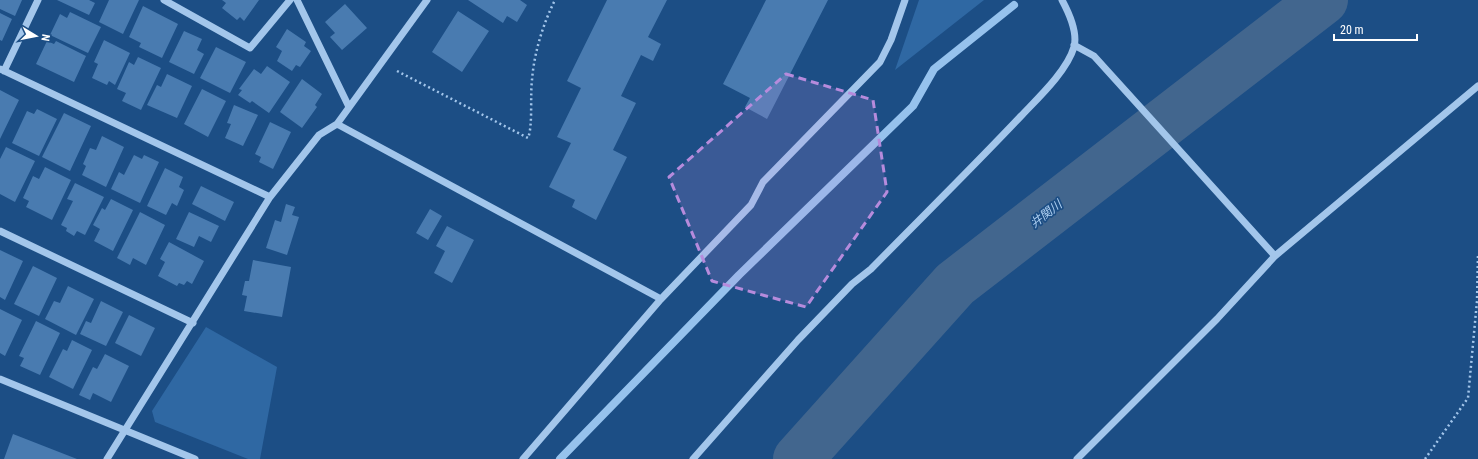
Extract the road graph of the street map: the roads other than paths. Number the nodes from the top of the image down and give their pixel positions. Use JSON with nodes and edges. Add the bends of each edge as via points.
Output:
{"nodes":[{"id":1,"x":38,"y":0,"type":"edge"},
{"id":2,"x":164,"y":0,"type":"edge"},
{"id":3,"x":290,"y":0,"type":"edge"},
{"id":4,"x":297,"y":0,"type":"edge"},
{"id":5,"x":427,"y":0,"type":"edge"},
{"id":6,"x":905,"y":0,"type":"edge"},
{"id":7,"x":1062,"y":0,"type":"edge"},
{"id":8,"x":1074,"y":45,"type":"junction"},
{"id":9,"x":2,"y":70,"type":"edge"},
{"id":10,"x":1478,"y":86,"type":"edge"},
{"id":11,"x":349,"y":107,"type":"junction"},
{"id":12,"x":338,"y":124,"type":"junction"},
{"id":13,"x":270,"y":197,"type":"junction"},
{"id":14,"x":0,"y":231,"type":"edge"},
{"id":15,"x":1275,"y":256,"type":"junction"},
{"id":16,"x":661,"y":299,"type":"junction"},
{"id":17,"x":192,"y":323,"type":"junction"},
{"id":18,"x":0,"y":379,"type":"edge"},
{"id":19,"x":124,"y":431,"type":"junction"},
{"id":20,"x":107,"y":459,"type":"edge"},
{"id":21,"x":195,"y":459,"type":"edge"},
{"id":22,"x":523,"y":459,"type":"edge"},
{"id":23,"x":693,"y":459,"type":"edge"},
{"id":24,"x":1077,"y":459,"type":"edge"}],
"edges":[{"from":1,"to":9,"type":"street"},
{"from":2,"to":3,"type":"street","via":[[250,48]]},
{"from":4,"to":11,"type":"street"},
{"from":5,"to":11,"type":"street"},
{"from":6,"to":16,"type":"street","via":[[880,62],[763,182],[750,204]]},
{"from":7,"to":8,"type":"street","via":[[1072,23]]},
{"from":8,"to":15,"type":"street","via":[[1094,56]]},
{"from":8,"to":23,"type":"street","via":[[1069,59],[1038,97],[871,269],[852,284],[798,340]]},
{"from":9,"to":13,"type":"street"},
{"from":10,"to":15,"type":"street"},
{"from":11,"to":12,"type":"street"},
{"from":12,"to":13,"type":"street","via":[[319,135]]},
{"from":12,"to":16,"type":"street"},
{"from":13,"to":17,"type":"street"},
{"from":14,"to":17,"type":"street"},
{"from":15,"to":24,"type":"street","via":[[1217,319]]},
{"from":16,"to":22,"type":"street"},
{"from":17,"to":19,"type":"street"},
{"from":18,"to":19,"type":"street"},
{"from":19,"to":20,"type":"street"},
{"from":19,"to":21,"type":"street"}]}
